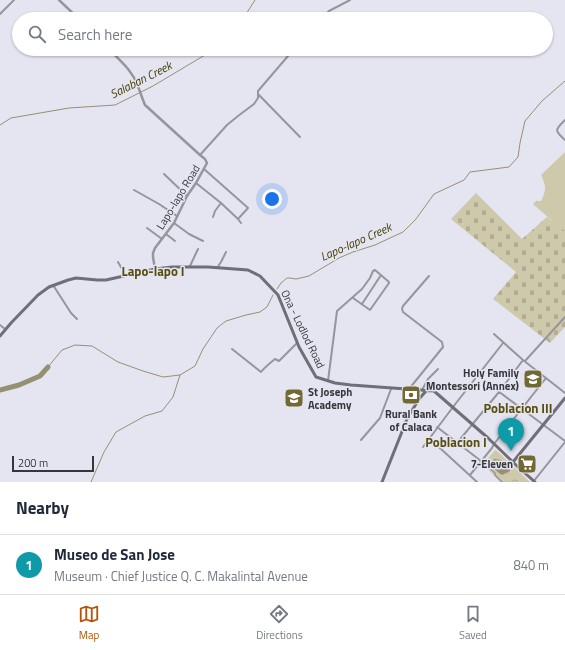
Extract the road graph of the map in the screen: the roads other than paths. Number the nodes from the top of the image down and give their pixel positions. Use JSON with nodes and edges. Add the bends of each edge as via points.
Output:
{"nodes":[{"id":1,"x":14,"y":0,"type":"edge"},
{"id":2,"x":59,"y":0,"type":"edge"},
{"id":3,"x":350,"y":0,"type":"edge"},
{"id":4,"x":72,"y":12,"type":"edge"},
{"id":5,"x":329,"y":12,"type":"edge"},
{"id":6,"x":0,"y":14,"type":"edge"},
{"id":7,"x":116,"y":56,"type":"edge"},
{"id":8,"x":288,"y":56,"type":"edge"},
{"id":9,"x":257,"y":93,"type":"junction"},
{"id":10,"x":565,"y":120,"type":"edge"},
{"id":11,"x":300,"y":137,"type":"dead end"},
{"id":12,"x":565,"y":140,"type":"edge"},
{"id":13,"x":200,"y":154,"type":"junction"},
{"id":14,"x":204,"y":169,"type":"junction"},
{"id":15,"x":164,"y":174,"type":"dead end"},
{"id":16,"x":196,"y":183,"type":"junction"},
{"id":17,"x":134,"y":190,"type":"dead end"},
{"id":18,"x":188,"y":196,"type":"junction"},
{"id":19,"x":221,"y":203,"type":"junction"},
{"id":20,"x":178,"y":217,"type":"junction"},
{"id":21,"x":213,"y":217,"type":"dead end"},
{"id":22,"x":238,"y":219,"type":"junction"},
{"id":23,"x":241,"y":223,"type":"dead end"},
{"id":24,"x":174,"y":224,"type":"junction"},
{"id":25,"x":147,"y":228,"type":"dead end"},
{"id":26,"x":166,"y":234,"type":"junction"},
{"id":27,"x":162,"y":239,"type":"junction"},
{"id":28,"x":175,"y":241,"type":"dead end"},
{"id":29,"x":203,"y":241,"type":"dead end"},
{"id":30,"x":198,"y":249,"type":"dead end"},
{"id":31,"x":226,"y":252,"type":"dead end"},
{"id":32,"x":118,"y":262,"type":"dead end"},
{"id":33,"x":190,"y":266,"type":"junction"},
{"id":34,"x":217,"y":268,"type":"junction"},
{"id":35,"x":155,"y":269,"type":"junction"},
{"id":36,"x":381,"y":275,"type":"junction"},
{"id":37,"x":126,"y":276,"type":"junction"},
{"id":38,"x":429,"y":276,"type":"dead end"},
{"id":39,"x":53,"y":285,"type":"junction"},
{"id":40,"x":353,"y":298,"type":"junction"},
{"id":41,"x":361,"y":304,"type":"junction"},
{"id":42,"x":565,"y":317,"type":"edge"},
{"id":43,"x":77,"y":319,"type":"dead end"},
{"id":44,"x":0,"y":325,"type":"edge"},
{"id":45,"x":5,"y":329,"type":"junction"},
{"id":46,"x":494,"y":334,"type":"dead end"},
{"id":47,"x":0,"y":336,"type":"edge"},
{"id":48,"x":298,"y":342,"type":"junction"},
{"id":49,"x":503,"y":343,"type":"junction"},
{"id":50,"x":232,"y":348,"type":"dead end"},
{"id":51,"x":524,"y":361,"type":"junction"},
{"id":52,"x":438,"y":369,"type":"dead end"},
{"id":53,"x":478,"y":376,"type":"junction"},
{"id":54,"x":546,"y":378,"type":"junction"},
{"id":55,"x":328,"y":381,"type":"junction"},
{"id":56,"x":391,"y":388,"type":"junction"},
{"id":57,"x":409,"y":389,"type":"junction"},
{"id":58,"x":422,"y":390,"type":"junction"},
{"id":59,"x":426,"y":391,"type":"junction"},
{"id":60,"x":499,"y":392,"type":"junction"},
{"id":61,"x":565,"y":392,"type":"edge"},
{"id":62,"x":565,"y":398,"type":"edge"},
{"id":63,"x":453,"y":407,"type":"junction"},
{"id":64,"x":521,"y":409,"type":"junction"},
{"id":65,"x":472,"y":424,"type":"junction"},
{"id":66,"x":543,"y":425,"type":"junction"},
{"id":67,"x":437,"y":428,"type":"junction"},
{"id":68,"x":429,"y":438,"type":"junction"},
{"id":69,"x":361,"y":440,"type":"dead end"},
{"id":70,"x":565,"y":442,"type":"edge"},
{"id":71,"x":457,"y":443,"type":"junction"},
{"id":72,"x":494,"y":444,"type":"junction"},
{"id":73,"x":423,"y":447,"type":"dead end"},
{"id":74,"x":481,"y":461,"type":"junction"},
{"id":75,"x":513,"y":462,"type":"junction"},
{"id":76,"x":470,"y":475,"type":"junction"},
{"id":77,"x":382,"y":482,"type":"edge"},
{"id":78,"x":476,"y":482,"type":"edge"},
{"id":79,"x":502,"y":482,"type":"edge"},
{"id":80,"x":534,"y":482,"type":"edge"}],
"edges":[{"from":1,"to":6,"type":"street"},
{"from":2,"to":4,"type":"street"},
{"from":3,"to":5,"type":"street"},
{"from":7,"to":13,"type":"street","name":"Lapo-lapo Road","via":[[127,68],[149,109]]},
{"from":8,"to":9,"type":"street"},
{"from":9,"to":11,"type":"street"},
{"from":9,"to":13,"type":"street","via":[[258,98],[254,104],[228,124]]},
{"from":10,"to":12,"type":"street","via":[[557,132]]},
{"from":13,"to":14,"type":"street","name":"Lapo-lapo Road","via":[[207,163]]},
{"from":14,"to":16,"type":"street","name":"Lapo-lapo Road"},
{"from":14,"to":22,"type":"street","via":[[247,207]]},
{"from":15,"to":18,"type":"street"},
{"from":16,"to":18,"type":"street","name":"Lapo-lapo Road"},
{"from":16,"to":19,"type":"street"},
{"from":17,"to":20,"type":"street"},
{"from":18,"to":20,"type":"street","name":"Lapo-lapo Road"},
{"from":19,"to":21,"type":"street"},
{"from":19,"to":22,"type":"street"},
{"from":20,"to":24,"type":"street","name":"Lapo-lapo Road"},
{"from":22,"to":23,"type":"street"},
{"from":24,"to":26,"type":"street","name":"Lapo-lapo Road"},
{"from":24,"to":29,"type":"street"},
{"from":25,"to":27,"type":"street"},
{"from":26,"to":27,"type":"street","name":"Lapo-lapo Road"},
{"from":26,"to":28,"type":"street"},
{"from":27,"to":35,"type":"street","name":"Lapo-lapo Road","via":[[153,253]]},
{"from":30,"to":33,"type":"street"},
{"from":31,"to":34,"type":"street"},
{"from":32,"to":37,"type":"street"},
{"from":33,"to":34,"type":"main road","name":"Ona - Lodlod Road"},
{"from":33,"to":35,"type":"main road","name":"Ona - Lodlod Road"},
{"from":34,"to":48,"type":"main road","name":"Ona - Lodlod Road","via":[[256,273],[278,295]]},
{"from":35,"to":37,"type":"main road","name":"Ona - Lodlod Road"},
{"from":36,"to":40,"type":"street","via":[[373,271],[366,284]]},
{"from":36,"to":41,"type":"street"},
{"from":36,"to":41,"type":"street","via":[[390,283],[371,310]]},
{"from":37,"to":39,"type":"main road","name":"Ona - Lodlod Road","via":[[97,280],[76,278]]},
{"from":38,"to":57,"type":"street","via":[[402,310],[442,342],[443,347]]},
{"from":39,"to":43,"type":"street"},
{"from":39,"to":45,"type":"main road","name":"Ona - Lodlod Road","via":[[38,295]]},
{"from":40,"to":41,"type":"street"},
{"from":40,"to":55,"type":"street","via":[[338,311]]},
{"from":42,"to":51,"type":"street"},
{"from":44,"to":45,"type":"street"},
{"from":45,"to":47,"type":"main road","name":"Ona - Lodlod Road"},
{"from":46,"to":49,"type":"street"},
{"from":48,"to":50,"type":"street","via":[[279,361],[275,359],[261,372]]},
{"from":48,"to":55,"type":"main road","name":"Ona - Lodlod Road","via":[[315,374]]},
{"from":49,"to":51,"type":"street"},
{"from":49,"to":53,"type":"street"},
{"from":51,"to":54,"type":"street"},
{"from":51,"to":60,"type":"street"},
{"from":52,"to":58,"type":"street"},
{"from":53,"to":60,"type":"street"},
{"from":53,"to":63,"type":"street"},
{"from":54,"to":61,"type":"street"},
{"from":54,"to":64,"type":"street"},
{"from":55,"to":56,"type":"main road","name":"Ona - Lodlod Road"},
{"from":56,"to":57,"type":"main road","name":"Ona - Lodlod Road"},
{"from":56,"to":69,"type":"street","via":[[380,418]]},
{"from":57,"to":58,"type":"main road","name":"Ona - Lodlod Road"},
{"from":58,"to":59,"type":"main road","name":"Ona - Lodlod Road"},
{"from":59,"to":63,"type":"main road","name":"Ona - Lodlod Road","via":[[434,391]]},
{"from":59,"to":77,"type":"main road","via":[[407,419]]},
{"from":60,"to":64,"type":"street"},
{"from":60,"to":65,"type":"street"},
{"from":62,"to":66,"type":"main road"},
{"from":63,"to":65,"type":"main road","name":"Ona - Lodlod Road"},
{"from":63,"to":67,"type":"street"},
{"from":64,"to":66,"type":"street"},
{"from":64,"to":72,"type":"street"},
{"from":65,"to":71,"type":"street"},
{"from":65,"to":72,"type":"main road","name":"Ona - Lodlod Road"},
{"from":66,"to":70,"type":"street"},
{"from":66,"to":75,"type":"main road"},
{"from":67,"to":68,"type":"street"},
{"from":67,"to":71,"type":"street"},
{"from":68,"to":73,"type":"street"},
{"from":68,"to":76,"type":"street"},
{"from":70,"to":80,"type":"street"},
{"from":71,"to":74,"type":"street"},
{"from":72,"to":74,"type":"street"},
{"from":72,"to":75,"type":"main road","name":"Ona - Lodlod Road"},
{"from":74,"to":76,"type":"street"},
{"from":74,"to":79,"type":"street"},
{"from":75,"to":80,"type":"main road","name":"Ona - Lodlod Road"},
{"from":76,"to":78,"type":"street"}]}
